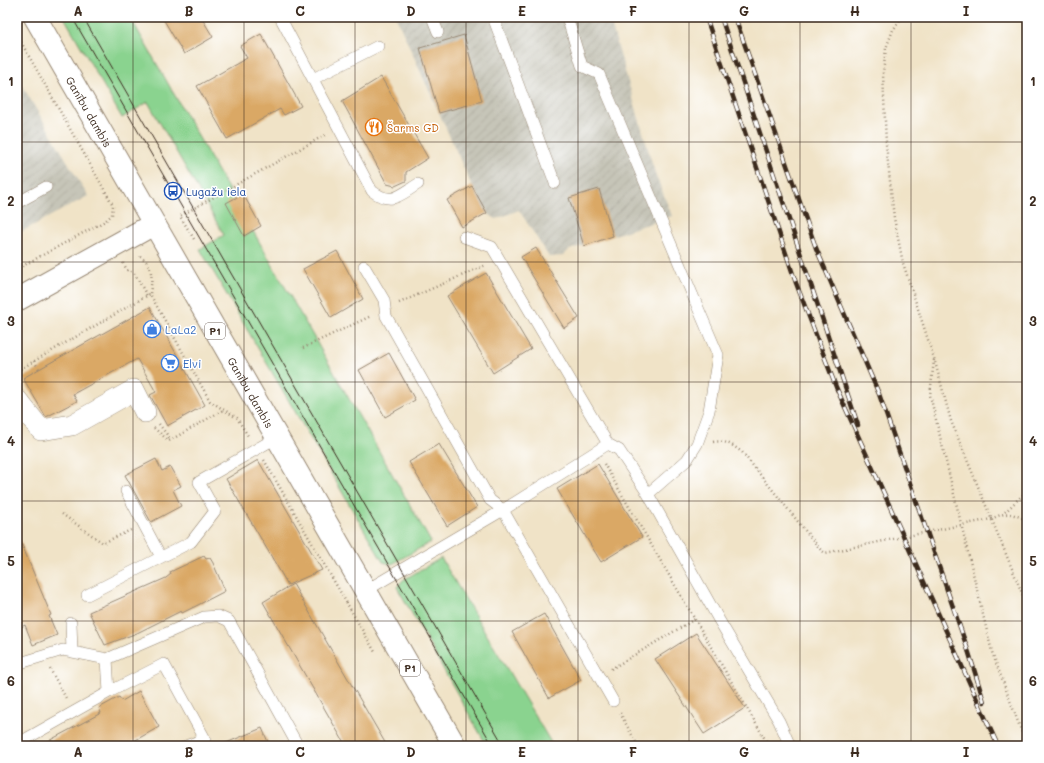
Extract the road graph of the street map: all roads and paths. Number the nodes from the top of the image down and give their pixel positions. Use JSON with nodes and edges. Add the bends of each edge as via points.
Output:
{"nodes":[{"id":1,"x":35,"y":17,"type":"edge"},
{"id":2,"x":280,"y":17,"type":"edge"},
{"id":3,"x":432,"y":17,"type":"edge"},
{"id":4,"x":493,"y":17,"type":"edge"},
{"id":5,"x":567,"y":17,"type":"edge"},
{"id":6,"x":902,"y":17,"type":"edge"},
{"id":7,"x":438,"y":32,"type":"dead end"},
{"id":8,"x":1027,"y":32,"type":"edge"},
{"id":9,"x":17,"y":35,"type":"edge"},
{"id":10,"x":1027,"y":35,"type":"edge"},
{"id":11,"x":378,"y":46,"type":"dead end"},
{"id":12,"x":312,"y":79,"type":"junction"},
{"id":13,"x":338,"y":128,"type":"junction"},
{"id":14,"x":418,"y":184,"type":"dead end"},
{"id":15,"x":555,"y":184,"type":"dead end"},
{"id":16,"x":46,"y":186,"type":"dead end"},
{"id":17,"x":17,"y":203,"type":"edge"},
{"id":18,"x":154,"y":224,"type":"junction"},
{"id":19,"x":464,"y":237,"type":"dead end"},
{"id":20,"x":194,"y":240,"type":"dead end"},
{"id":21,"x":121,"y":260,"type":"dead end"},
{"id":22,"x":364,"y":266,"type":"dead end"},
{"id":23,"x":17,"y":270,"type":"edge"},
{"id":24,"x":17,"y":300,"type":"edge"},
{"id":25,"x":934,"y":358,"type":"junction"},
{"id":26,"x":34,"y":361,"type":"junction"},
{"id":27,"x":39,"y":369,"type":"dead end"},
{"id":28,"x":17,"y":371,"type":"edge"},
{"id":29,"x":17,"y":400,"type":"edge"},
{"id":30,"x":223,"y":410,"type":"dead end"},
{"id":31,"x":145,"y":412,"type":"dead end"},
{"id":32,"x":157,"y":431,"type":"dead end"},
{"id":33,"x":276,"y":438,"type":"junction"},
{"id":34,"x":608,"y":444,"type":"junction"},
{"id":35,"x":697,"y":444,"type":"junction"},
{"id":36,"x":596,"y":451,"type":"junction"},
{"id":37,"x":126,"y":491,"type":"dead end"},
{"id":38,"x":1027,"y":491,"type":"edge"},
{"id":39,"x":648,"y":494,"type":"junction"},
{"id":40,"x":502,"y":510,"type":"junction"},
{"id":41,"x":1004,"y":513,"type":"junction"},
{"id":42,"x":62,"y":514,"type":"dead end"},
{"id":43,"x":991,"y":519,"type":"junction"},
{"id":44,"x":1027,"y":520,"type":"edge"},
{"id":45,"x":144,"y":524,"type":"junction"},
{"id":46,"x":161,"y":557,"type":"junction"},
{"id":47,"x":365,"y":591,"type":"junction"},
{"id":48,"x":87,"y":595,"type":"dead end"},
{"id":49,"x":1027,"y":605,"type":"edge"},
{"id":50,"x":695,"y":619,"type":"junction"},
{"id":51,"x":71,"y":623,"type":"dead end"},
{"id":52,"x":72,"y":652,"type":"junction"},
{"id":53,"x":44,"y":656,"type":"junction"},
{"id":54,"x":107,"y":659,"type":"junction"},
{"id":55,"x":17,"y":664,"type":"edge"},
{"id":56,"x":599,"y":676,"type":"junction"},
{"id":57,"x":109,"y":692,"type":"junction"},
{"id":58,"x":613,"y":701,"type":"joint"},
{"id":59,"x":74,"y":713,"type":"junction"},
{"id":60,"x":17,"y":744,"type":"edge"},
{"id":61,"x":186,"y":746,"type":"edge"},
{"id":62,"x":298,"y":746,"type":"edge"},
{"id":63,"x":455,"y":746,"type":"edge"},
{"id":64,"x":638,"y":746,"type":"edge"},
{"id":65,"x":769,"y":746,"type":"edge"},
{"id":66,"x":790,"y":746,"type":"edge"},
{"id":67,"x":1027,"y":746,"type":"edge"}],
"edges":[{"from":1,"to":18,"type":"main road","name":"Ganību dambis","number":"P1"},
{"from":2,"to":12,"type":"lane"},
{"from":3,"to":7,"type":"lane"},
{"from":4,"to":15,"type":"lane"},
{"from":5,"to":35,"type":"lane","via":[[582,66],[599,74],[718,355],[709,411]]},
{"from":6,"to":25,"type":"path","via":[[893,30],[886,48],[883,73],[886,144],[894,218],[903,263]]},
{"from":8,"to":10,"type":"path"},
{"from":9,"to":23,"type":"path","via":[[113,205],[112,215],[105,221]]},
{"from":11,"to":12,"type":"lane"},
{"from":12,"to":13,"type":"lane"},
{"from":13,"to":14,"type":"lane","via":[[372,192],[381,198],[392,200]]},
{"from":13,"to":20,"type":"path","via":[[180,216]]},
{"from":16,"to":17,"type":"lane"},
{"from":18,"to":24,"type":"main road"},
{"from":18,"to":33,"type":"main road","name":"Ganību dambis","number":"P1"},
{"from":19,"to":34,"type":"lane","via":[[492,247]]},
{"from":21,"to":26,"type":"path","via":[[127,270],[135,274],[149,295]]},
{"from":22,"to":40,"type":"lane","via":[[384,300],[386,316],[486,493]]},
{"from":25,"to":43,"type":"path","via":[[951,421]]},
{"from":25,"to":67,"type":"path","via":[[930,395],[992,652]]},
{"from":26,"to":27,"type":"path"},
{"from":26,"to":28,"type":"path"},
{"from":29,"to":31,"type":"street","via":[[41,430],[72,425],[134,390]]},
{"from":30,"to":32,"type":"path","via":[[169,441]]},
{"from":33,"to":46,"type":"lane","via":[[199,482],[215,511],[191,542]]},
{"from":33,"to":47,"type":"main road","name":"Ganību dambis","number":"P1"},
{"from":34,"to":36,"type":"lane"},
{"from":34,"to":39,"type":"lane","via":[[619,450]]},
{"from":35,"to":39,"type":"lane","via":[[687,460]]},
{"from":35,"to":43,"type":"path","via":[[722,441],[742,452],[825,553]]},
{"from":36,"to":40,"type":"lane"},
{"from":36,"to":50,"type":"path"},
{"from":37,"to":45,"type":"lane"},
{"from":38,"to":41,"type":"path"},
{"from":39,"to":66,"type":"lane","via":[[779,720]]},
{"from":40,"to":47,"type":"lane"},
{"from":40,"to":56,"type":"lane"},
{"from":41,"to":43,"type":"path"},
{"from":41,"to":44,"type":"path","via":[[1014,513]]},
{"from":42,"to":45,"type":"path","via":[[103,543]]},
{"from":43,"to":49,"type":"path"},
{"from":45,"to":46,"type":"lane"},
{"from":46,"to":48,"type":"lane"},
{"from":47,"to":63,"type":"main road","name":"Ganību dambis","number":"P1"},
{"from":50,"to":56,"type":"path"},
{"from":50,"to":65,"type":"path"},
{"from":51,"to":52,"type":"lane"},
{"from":52,"to":53,"type":"lane","via":[[63,650]]},
{"from":52,"to":54,"type":"lane"},
{"from":53,"to":55,"type":"lane"},
{"from":53,"to":59,"type":"path"},
{"from":54,"to":57,"type":"lane"},
{"from":54,"to":62,"type":"lane","via":[[204,617],[218,616],[229,621]]},
{"from":56,"to":58,"type":"lane"},
{"from":57,"to":59,"type":"lane"},
{"from":57,"to":61,"type":"lane","via":[[164,664],[205,738]]},
{"from":58,"to":64,"type":"path"},
{"from":59,"to":60,"type":"lane"}]}
